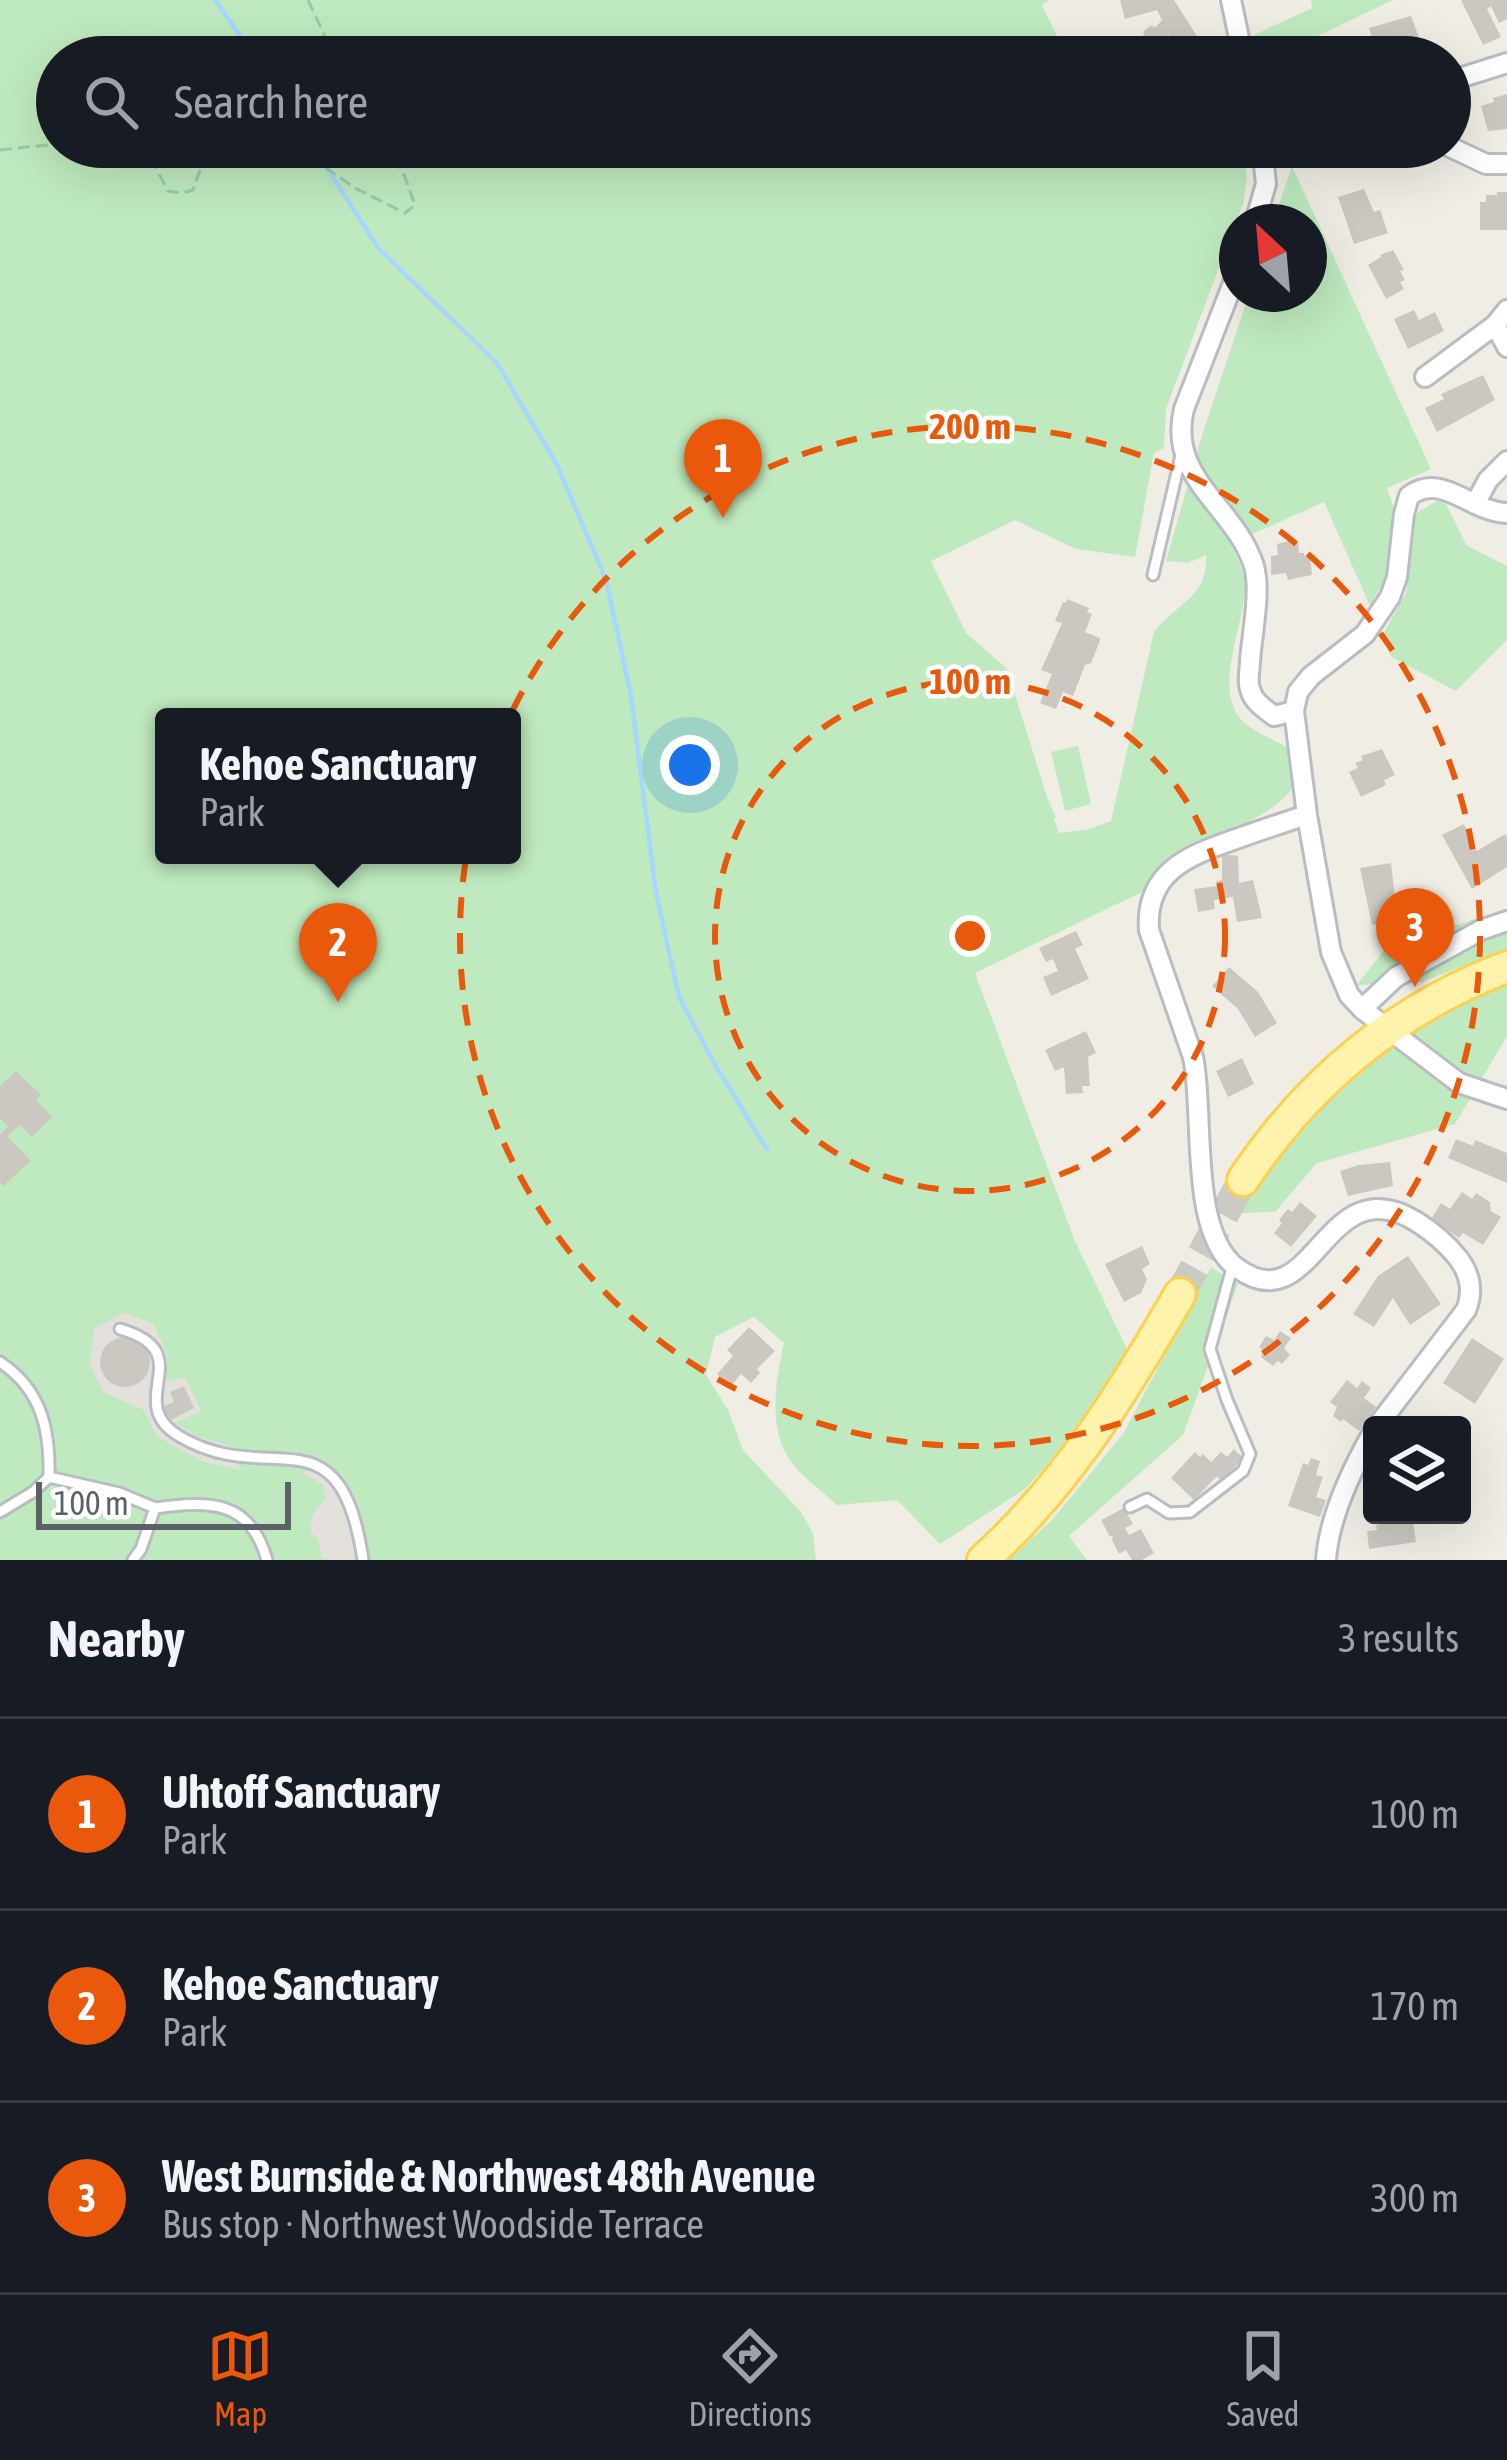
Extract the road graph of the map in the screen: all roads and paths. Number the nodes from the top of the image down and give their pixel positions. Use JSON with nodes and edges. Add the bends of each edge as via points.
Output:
{"nodes":[{"id":1,"x":308,"y":0,"type":"edge"},
{"id":2,"x":1231,"y":0,"type":"edge"},
{"id":3,"x":324,"y":36,"type":"edge"},
{"id":4,"x":1239,"y":36,"type":"edge"},
{"id":5,"x":1507,"y":62,"type":"edge"},
{"id":6,"x":1471,"y":74,"type":"edge"},
{"id":7,"x":36,"y":146,"type":"edge"},
{"id":8,"x":0,"y":150,"type":"edge"},
{"id":9,"x":1471,"y":157,"type":"edge"},
{"id":10,"x":1507,"y":164,"type":"edge"},
{"id":11,"x":156,"y":168,"type":"edge"},
{"id":12,"x":201,"y":168,"type":"edge"},
{"id":13,"x":327,"y":168,"type":"edge"},
{"id":14,"x":400,"y":168,"type":"edge"},
{"id":15,"x":1264,"y":168,"type":"edge"},
{"id":16,"x":1260,"y":204,"type":"edge"},
{"id":17,"x":1222,"y":312,"type":"edge"},
{"id":18,"x":1501,"y":317,"type":"edge"},
{"id":19,"x":1507,"y":347,"type":"edge"},
{"id":20,"x":1425,"y":377,"type":"dead end"},
{"id":21,"x":1181,"y":451,"type":"junction"},
{"id":22,"x":1507,"y":460,"type":"edge"},
{"id":23,"x":1475,"y":504,"type":"junction"},
{"id":24,"x":1507,"y":513,"type":"edge"},
{"id":25,"x":1153,"y":575,"type":"dead end"},
{"id":26,"x":1294,"y":711,"type":"junction"},
{"id":27,"x":1307,"y":815,"type":"junction"},
{"id":28,"x":1507,"y":921,"type":"edge"},
{"id":29,"x":1507,"y":967,"type":"edge"},
{"id":30,"x":1375,"y":1019,"type":"junction"},
{"id":31,"x":1507,"y":1099,"type":"edge"},
{"id":32,"x":1243,"y":1180,"type":"tunnel mouth"},
{"id":33,"x":1233,"y":1264,"type":"junction"},
{"id":34,"x":1180,"y":1294,"type":"tunnel mouth"},
{"id":35,"x":120,"y":1329,"type":"dead end"},
{"id":36,"x":0,"y":1362,"type":"edge"},
{"id":37,"x":1385,"y":1416,"type":"edge"},
{"id":38,"x":1363,"y":1450,"type":"edge"},
{"id":39,"x":49,"y":1477,"type":"junction"},
{"id":40,"x":155,"y":1508,"type":"junction"},
{"id":41,"x":1130,"y":1508,"type":"dead end"},
{"id":42,"x":0,"y":1512,"type":"edge"},
{"id":43,"x":133,"y":1560,"type":"edge"},
{"id":44,"x":267,"y":1560,"type":"edge"},
{"id":45,"x":363,"y":1560,"type":"edge"},
{"id":46,"x":983,"y":1560,"type":"edge"},
{"id":47,"x":1326,"y":1560,"type":"edge"}],
"edges":[{"from":1,"to":3,"type":"path"},
{"from":2,"to":4,"type":"street"},
{"from":5,"to":6,"type":"street"},
{"from":7,"to":8,"type":"path"},
{"from":9,"to":10,"type":"street"},
{"from":11,"to":12,"type":"path","via":[[168,191],[182,193],[193,190]]},
{"from":13,"to":14,"type":"path","via":[[405,213],[415,205]]},
{"from":15,"to":16,"type":"street"},
{"from":17,"to":21,"type":"street","via":[[1184,409]]},
{"from":18,"to":19,"type":"street"},
{"from":18,"to":20,"type":"street"},
{"from":21,"to":25,"type":"lane"},
{"from":21,"to":26,"type":"street","via":[[1254,568],[1248,686],[1274,716]]},
{"from":22,"to":23,"type":"street"},
{"from":23,"to":24,"type":"street"},
{"from":23,"to":26,"type":"street","via":[[1427,486],[1408,496],[1390,597],[1366,634],[1311,676]]},
{"from":26,"to":27,"type":"street"},
{"from":27,"to":30,"type":"street","via":[[1331,952],[1349,995]]},
{"from":27,"to":33,"type":"street","via":[[1181,861],[1151,896],[1148,912],[1198,1077],[1212,1230]]},
{"from":28,"to":30,"type":"street","via":[[1396,977]]},
{"from":29,"to":30,"type":"main road"},
{"from":30,"to":31,"type":"street","via":[[1459,1083]]},
{"from":30,"to":32,"type":"main road"},
{"from":33,"to":37,"type":"street","via":[[1261,1278],[1287,1275],[1353,1214],[1375,1207],[1403,1213],[1452,1251],[1471,1298]]},
{"from":33,"to":41,"type":"lane","via":[[1210,1349],[1250,1454],[1244,1471],[1190,1512],[1169,1513],[1147,1499]]},
{"from":34,"to":46,"type":"main road","via":[[1086,1446]]},
{"from":35,"to":45,"type":"lane","via":[[155,1348],[161,1365],[154,1406],[178,1435],[226,1455],[317,1464],[335,1477]]},
{"from":36,"to":39,"type":"lane","via":[[41,1410]]},
{"from":38,"to":47,"type":"street"},
{"from":39,"to":40,"type":"lane"},
{"from":39,"to":42,"type":"lane"},
{"from":40,"to":43,"type":"lane"},
{"from":40,"to":44,"type":"lane","via":[[230,1509],[250,1524]]}]}
